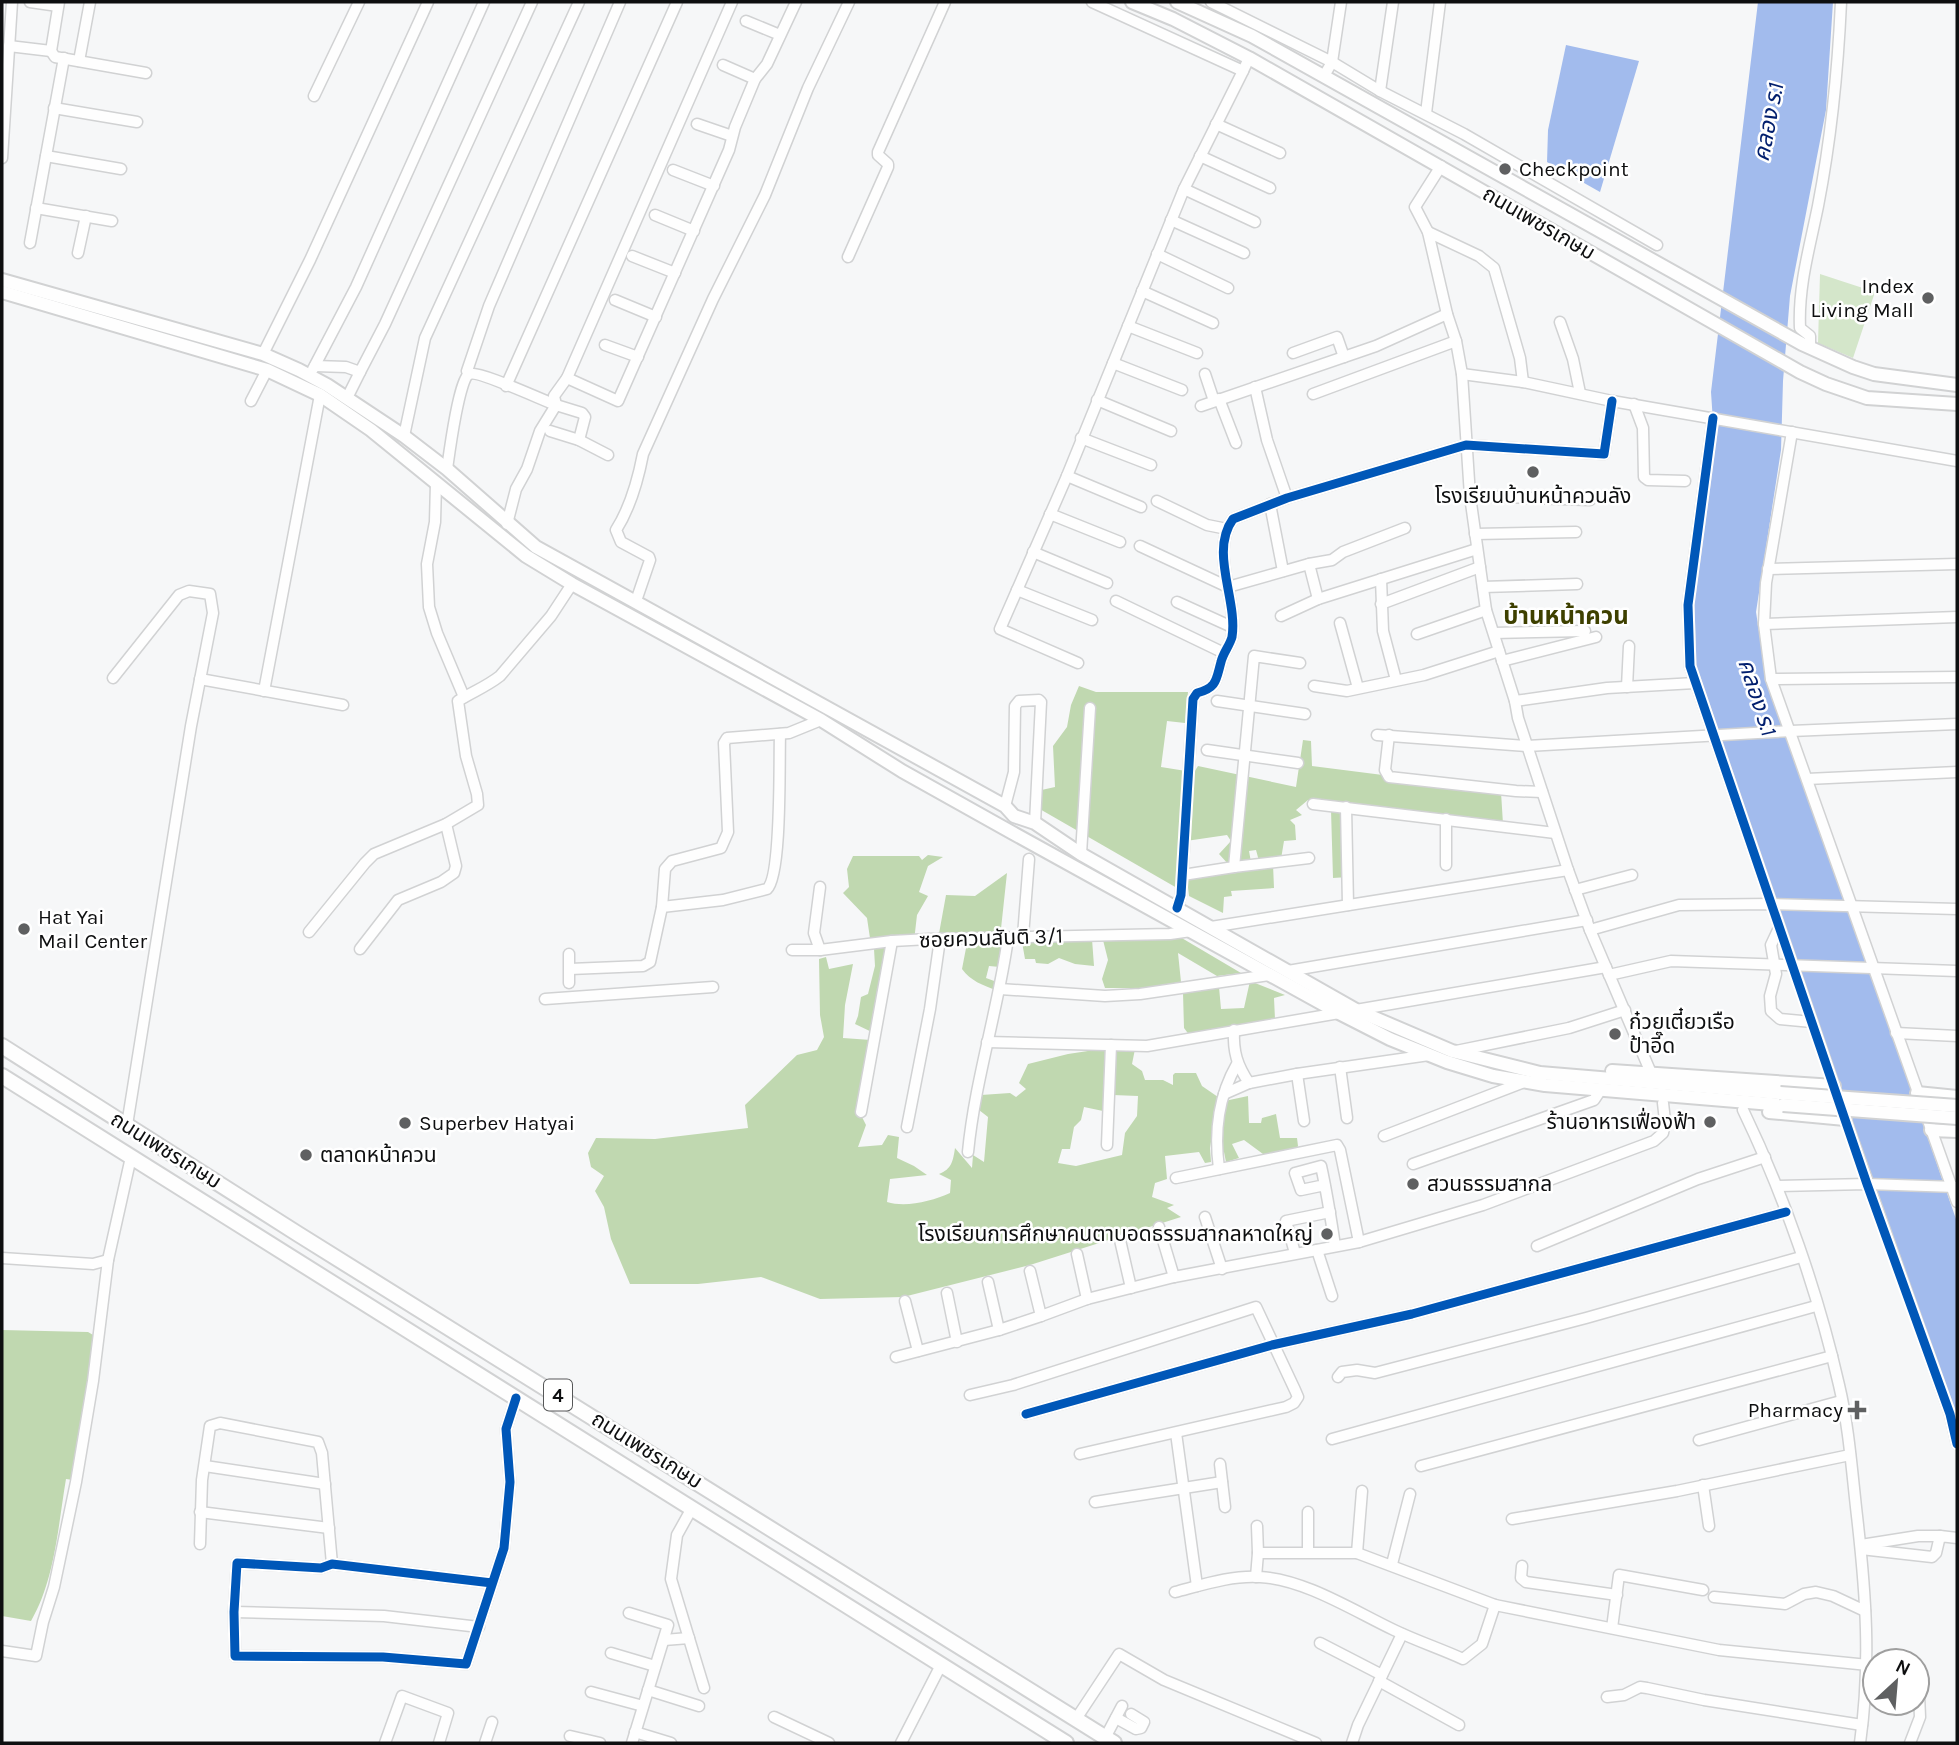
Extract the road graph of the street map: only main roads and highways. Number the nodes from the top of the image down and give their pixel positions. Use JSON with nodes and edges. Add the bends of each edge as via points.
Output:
{"nodes":[{"id":1,"x":1132,"y":2,"type":"edge"},
{"id":2,"x":1177,"y":2,"type":"edge"},
{"id":3,"x":2,"y":280,"type":"edge"},
{"id":4,"x":2,"y":292,"type":"edge"},
{"id":5,"x":1957,"y":385,"type":"edge"},
{"id":6,"x":1957,"y":404,"type":"edge"},
{"id":7,"x":911,"y":755,"type":"junction"},
{"id":8,"x":902,"y":771,"type":"junction"},
{"id":9,"x":2,"y":1046,"type":"edge"},
{"id":10,"x":1493,"y":1063,"type":"junction"},
{"id":11,"x":2,"y":1076,"type":"edge"},
{"id":12,"x":1545,"y":1086,"type":"junction"},
{"id":13,"x":1834,"y":1086,"type":"road end"},
{"id":14,"x":1917,"y":1093,"type":"road end"},
{"id":15,"x":1957,"y":1097,"type":"edge"},
{"id":16,"x":1782,"y":1099,"type":"junction"},
{"id":17,"x":1957,"y":1107,"type":"edge"},
{"id":18,"x":1957,"y":1118,"type":"edge"},
{"id":19,"x":1845,"y":1119,"type":"road end"},
{"id":20,"x":1931,"y":1130,"type":"road end"},
{"id":21,"x":1957,"y":1132,"type":"edge"},
{"id":22,"x":811,"y":1552,"type":"junction"},
{"id":23,"x":796,"y":1574,"type":"junction"},
{"id":24,"x":1110,"y":1740,"type":"edge"},
{"id":25,"x":1066,"y":1743,"type":"edge"}],
"edges":[{"from":1,"to":6,"type":"main road","name":"ถนนเพชรเกษม","via":[[1249,58],[1800,372],[1867,398]]},
{"from":2,"to":5,"type":"main road","name":"ถนนเพชรเกษม","via":[[1252,36],[1806,346],[1874,374]]},
{"from":3,"to":7,"type":"main road","via":[[311,370],[404,436],[547,554]]},
{"from":4,"to":8,"type":"main road","via":[[267,370],[320,395],[372,430],[526,555],[821,720]]},
{"from":7,"to":8,"type":"main road"},
{"from":7,"to":10,"type":"main road","via":[[1356,1010],[1452,1051]]},
{"from":8,"to":12,"type":"main road","via":[[1390,1039],[1493,1076]]},
{"from":9,"to":22,"type":"highway","name":"ถนนเพชรเกษม","number":"4"},
{"from":10,"to":13,"type":"main road"},
{"from":10,"to":16,"type":"main road","via":[[1540,1073]]},
{"from":11,"to":23,"type":"highway","name":"ถนนเพชรเกษม","number":"4"},
{"from":12,"to":16,"type":"main road"},
{"from":12,"to":19,"type":"main road","via":[[1663,1103]]},
{"from":14,"to":15,"type":"main road"},
{"from":16,"to":17,"type":"main road","bridge":true},
{"from":16,"to":18,"type":"main road","bridge":true},
{"from":20,"to":21,"type":"main road"},
{"from":22,"to":23,"type":"highway"},
{"from":22,"to":24,"type":"highway","name":"ถนนเพชรเกษม","number":"4"},
{"from":23,"to":25,"type":"highway","name":"ถนนเพชรเกษม","number":"4"}]}
